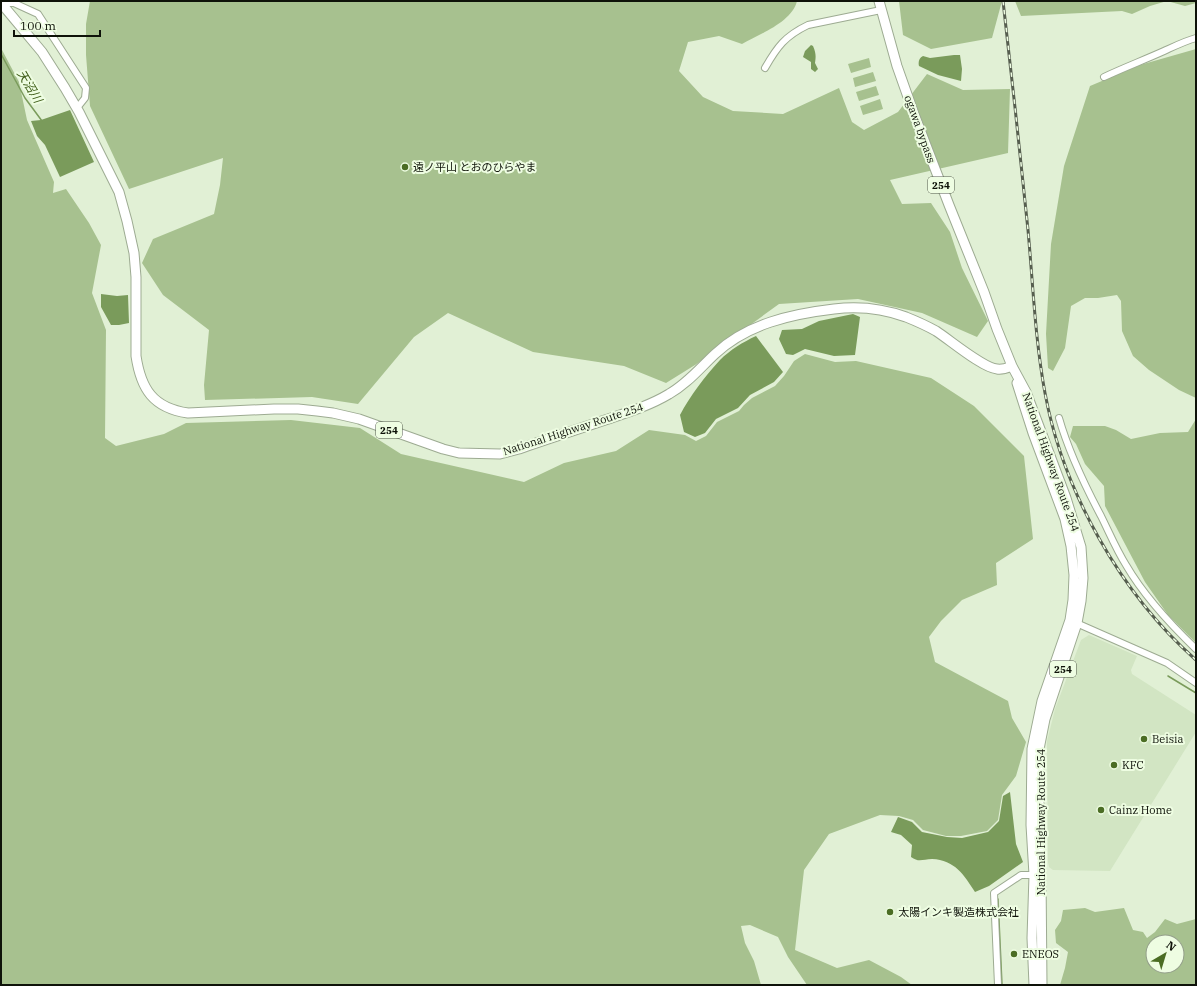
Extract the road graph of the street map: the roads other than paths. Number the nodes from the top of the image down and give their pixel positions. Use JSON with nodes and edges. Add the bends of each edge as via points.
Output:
{"nodes":[{"id":1,"x":1,"y":3,"type":"edge"},
{"id":2,"x":880,"y":5,"type":"edge"},
{"id":3,"x":1196,"y":38,"type":"edge"},
{"id":4,"x":766,"y":68,"type":"dead end"},
{"id":5,"x":1104,"y":77,"type":"dead end"},
{"id":6,"x":77,"y":108,"type":"junction"},
{"id":7,"x":1012,"y":366,"type":"junction"},
{"id":8,"x":1059,"y":418,"type":"dead end"},
{"id":9,"x":1074,"y":622,"type":"junction"},
{"id":10,"x":1196,"y":649,"type":"edge"},
{"id":11,"x":1196,"y":683,"type":"edge"},
{"id":12,"x":1034,"y":875,"type":"junction"},
{"id":13,"x":998,"y":985,"type":"edge"},
{"id":14,"x":1034,"y":985,"type":"edge"},
{"id":15,"x":1042,"y":985,"type":"edge"}],
"edges":[{"from":1,"to":6,"type":"highway","name":"National Highway Route 254","number":"254","via":[[42,52]]},
{"from":1,"to":6,"type":"street","via":[[14,3],[38,14],[86,88],[85,98]]},
{"from":2,"to":4,"type":"street","via":[[808,25],[792,33],[780,45]]},
{"from":2,"to":7,"type":"highway","name":"ogawa bypass","number":"254","via":[[914,114]]},
{"from":3,"to":5,"type":"street"},
{"from":6,"to":7,"type":"highway","name":"National Highway Route 254","number":"254","via":[[119,192],[127,221],[136,277],[135,334],[138,369],[151,396],[157,402],[176,411],[188,413],[298,409],[333,412],[443,449],[469,454],[500,454],[641,408],[670,394],[727,344],[766,323],[836,309],[861,308],[906,317],[935,331],[983,363],[996,369]]},
{"from":7,"to":9,"type":"highway","name":"National Highway Route 254","number":"254","via":[[1020,396],[1065,519],[1074,575]]},
{"from":8,"to":10,"type":"street","via":[[1079,473],[1126,565],[1145,593]]},
{"from":9,"to":11,"type":"street","via":[[1167,663]]},
{"from":9,"to":12,"type":"highway","name":"National Highway Route 254","number":"254","via":[[1042,701],[1032,749],[1031,825]]},
{"from":9,"to":15,"type":"highway","name":"National Highway Route 254","number":"254","via":[[1045,719],[1039,749]]},
{"from":12,"to":13,"type":"street","via":[[1021,875],[994,893]]},
{"from":12,"to":14,"type":"highway","name":"National Highway Route 254","number":"254"}]}
